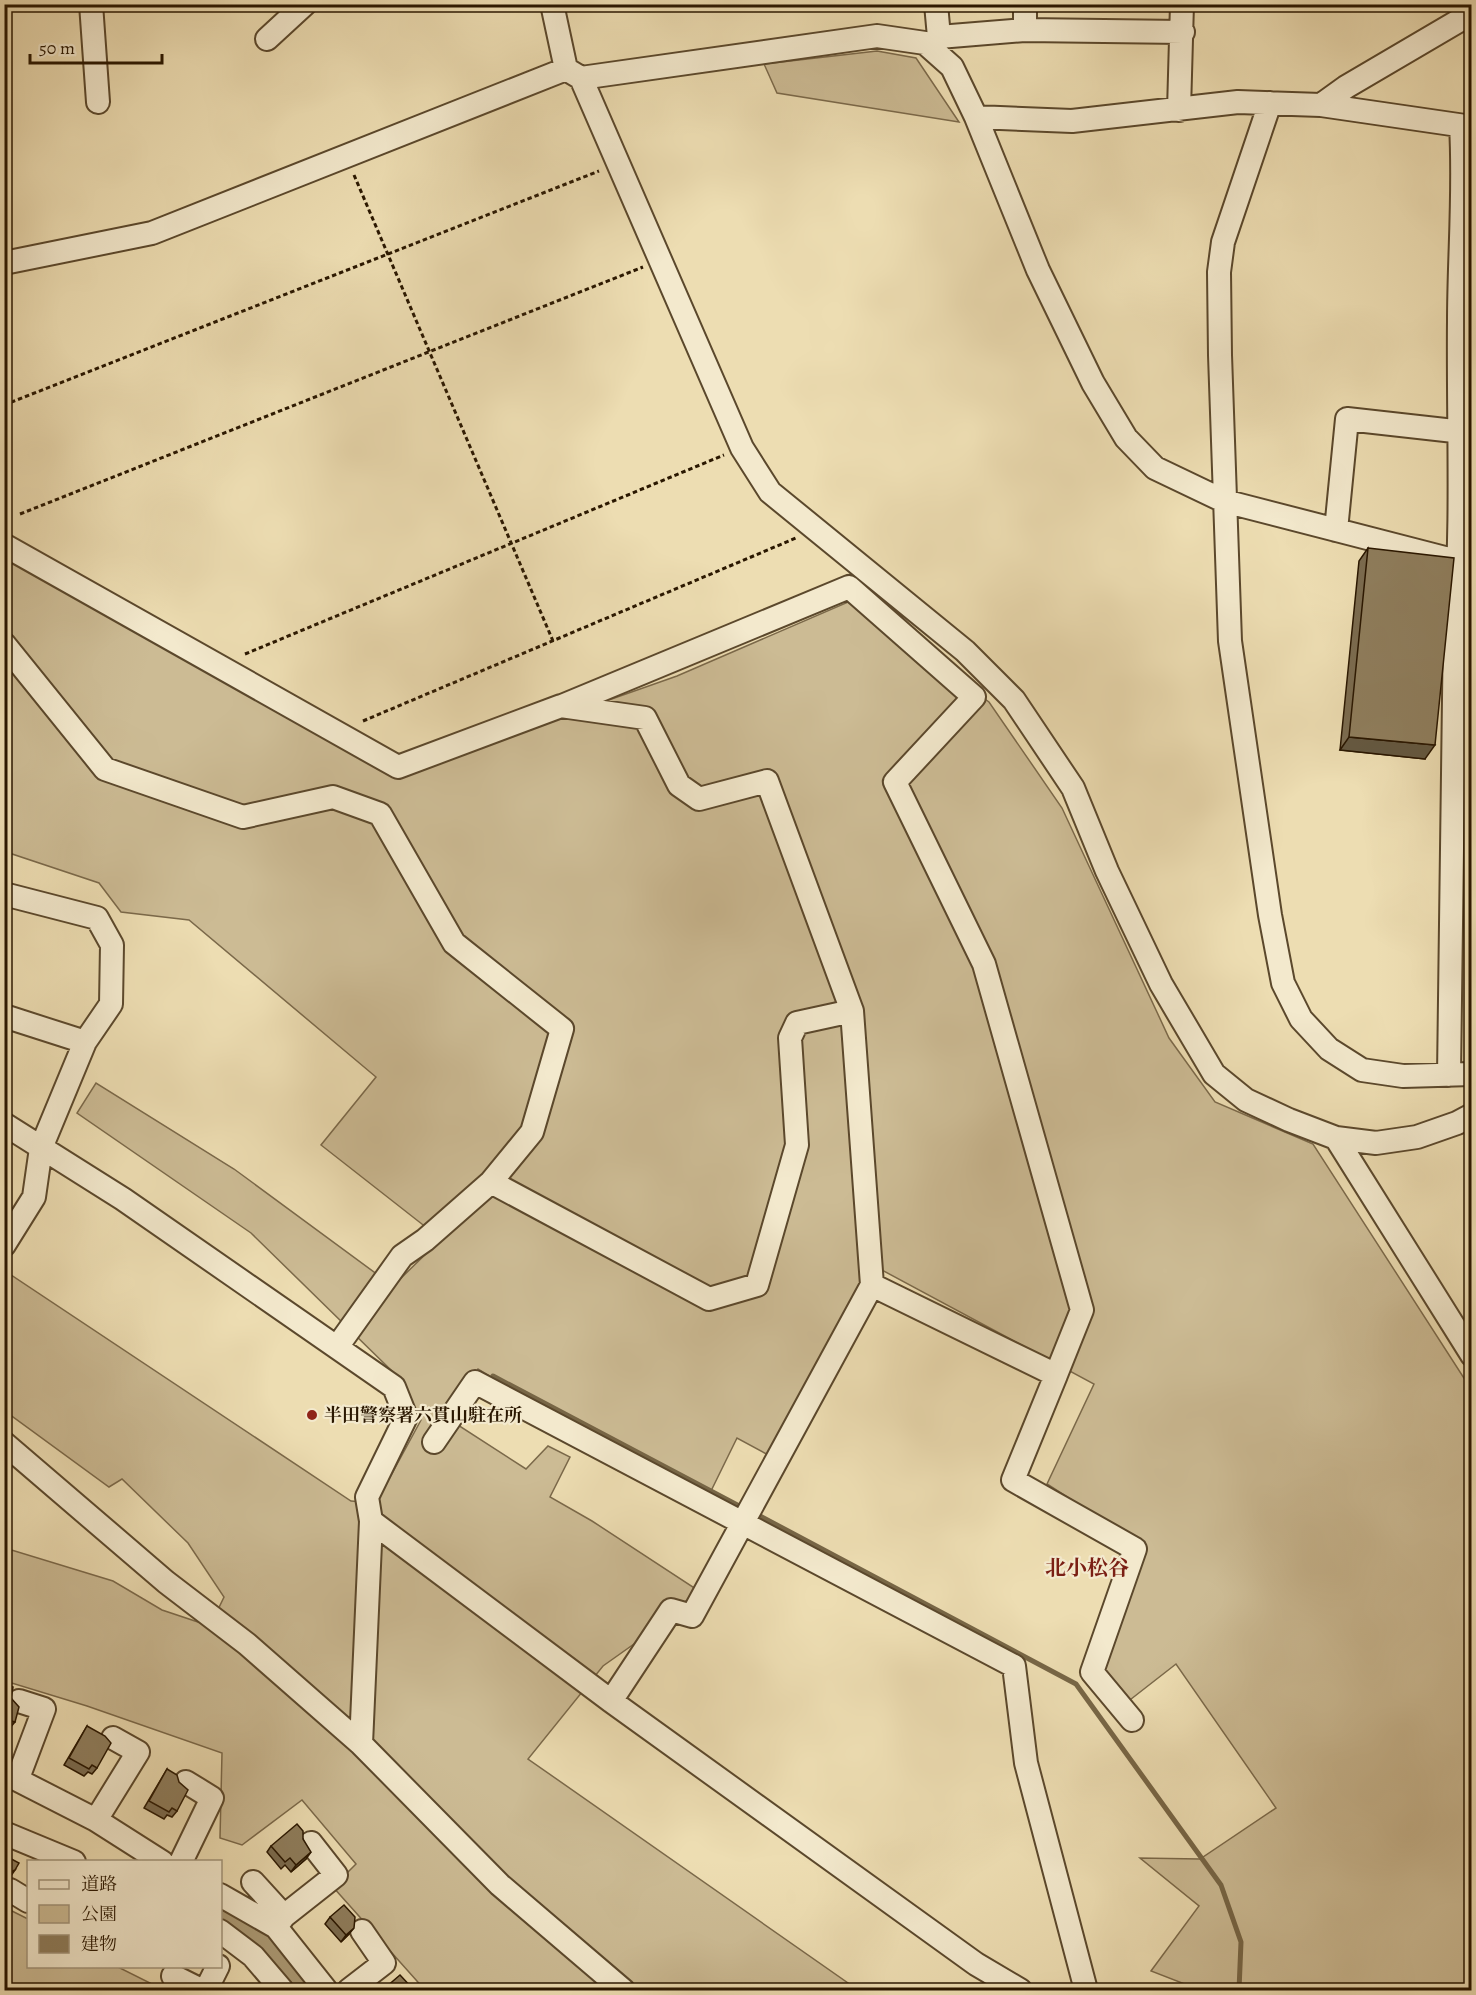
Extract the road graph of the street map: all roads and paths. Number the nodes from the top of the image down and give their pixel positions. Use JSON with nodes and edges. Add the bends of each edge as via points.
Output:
{"nodes":[{"id":1,"x":91,"y":4,"type":"edge"},
{"id":2,"x":305,"y":4,"type":"edge"},
{"id":3,"x":552,"y":4,"type":"edge"},
{"id":4,"x":936,"y":4,"type":"edge"},
{"id":5,"x":1025,"y":4,"type":"edge"},
{"id":6,"x":1182,"y":4,"type":"edge"},
{"id":7,"x":1472,"y":13,"type":"edge"},
{"id":8,"x":1025,"y":30,"type":"junction"},
{"id":9,"x":1183,"y":32,"type":"junction"},
{"id":10,"x":267,"y":39,"type":"dead end"},
{"id":11,"x":573,"y":74,"type":"junction"},
{"id":12,"x":98,"y":102,"type":"dead end"},
{"id":13,"x":1270,"y":103,"type":"junction"},
{"id":14,"x":1322,"y":105,"type":"junction"},
{"id":15,"x":1179,"y":110,"type":"junction"},
{"id":16,"x":976,"y":117,"type":"junction"},
{"id":17,"x":1466,"y":126,"type":"edge"},
{"id":18,"x":346,"y":157,"type":"junction"},
{"id":19,"x":618,"y":164,"type":"junction"},
{"id":20,"x":388,"y":254,"type":"junction"},
{"id":21,"x":659,"y":261,"type":"junction"},
{"id":22,"x":4,"y":263,"type":"edge"},
{"id":23,"x":429,"y":352,"type":"junction"},
{"id":24,"x":4,"y":405,"type":"edge"},
{"id":25,"x":1465,"y":432,"type":"edge"},
{"id":26,"x":742,"y":448,"type":"junction"},
{"id":27,"x":1224,"y":501,"type":"junction"},
{"id":28,"x":20,"y":514,"type":"dead end"},
{"id":29,"x":814,"y":530,"type":"junction"},
{"id":30,"x":1336,"y":530,"type":"junction"},
{"id":31,"x":511,"y":543,"type":"junction"},
{"id":32,"x":4,"y":544,"type":"edge"},
{"id":33,"x":1466,"y":563,"type":"edge"},
{"id":34,"x":553,"y":641,"type":"junction"},
{"id":35,"x":4,"y":644,"type":"edge"},
{"id":36,"x":245,"y":654,"type":"dead end"},
{"id":37,"x":561,"y":706,"type":"junction"},
{"id":38,"x":363,"y":721,"type":"dead end"},
{"id":39,"x":4,"y":894,"type":"edge"},
{"id":40,"x":1461,"y":902,"type":"edge"},
{"id":41,"x":852,"y":1011,"type":"junction"},
{"id":42,"x":4,"y":1016,"type":"edge"},
{"id":43,"x":85,"y":1042,"type":"junction"},
{"id":44,"x":1460,"y":1075,"type":"edge"},
{"id":45,"x":1472,"y":1114,"type":"edge"},
{"id":46,"x":4,"y":1124,"type":"edge"},
{"id":47,"x":1336,"y":1138,"type":"junction"},
{"id":48,"x":41,"y":1148,"type":"junction"},
{"id":49,"x":491,"y":1182,"type":"junction"},
{"id":50,"x":4,"y":1245,"type":"edge"},
{"id":51,"x":872,"y":1286,"type":"junction"},
{"id":52,"x":337,"y":1347,"type":"junction"},
{"id":53,"x":1472,"y":1355,"type":"edge"},
{"id":54,"x":1056,"y":1375,"type":"junction"},
{"id":55,"x":434,"y":1442,"type":"dead end"},
{"id":56,"x":4,"y":1443,"type":"edge"},
{"id":57,"x":371,"y":1521,"type":"junction"},
{"id":58,"x":742,"y":1522,"type":"junction"},
{"id":59,"x":19,"y":1701,"type":"dead end"},
{"id":60,"x":611,"y":1701,"type":"junction"},
{"id":61,"x":1132,"y":1720,"type":"dead end"},
{"id":62,"x":113,"y":1738,"type":"dead end"},
{"id":63,"x":361,"y":1744,"type":"junction"},
{"id":64,"x":11,"y":1775,"type":"edge"},
{"id":65,"x":186,"y":1782,"type":"dead end"},
{"id":66,"x":96,"y":1820,"type":"junction"},
{"id":67,"x":4,"y":1833,"type":"edge"},
{"id":68,"x":312,"y":1843,"type":"dead end"},
{"id":69,"x":63,"y":1859,"type":"edge"},
{"id":70,"x":157,"y":1860,"type":"edge"},
{"id":71,"x":182,"y":1860,"type":"edge"},
{"id":72,"x":253,"y":1882,"type":"dead end"},
{"id":73,"x":222,"y":1895,"type":"edge"},
{"id":74,"x":280,"y":1922,"type":"junction"},
{"id":75,"x":362,"y":1931,"type":"dead end"},
{"id":76,"x":226,"y":1934,"type":"edge"},
{"id":77,"x":222,"y":1951,"type":"edge"},
{"id":78,"x":217,"y":1968,"type":"edge"},
{"id":79,"x":173,"y":1976,"type":"dead end"},
{"id":80,"x":201,"y":1990,"type":"edge"},
{"id":81,"x":206,"y":1990,"type":"edge"},
{"id":82,"x":282,"y":1990,"type":"edge"},
{"id":83,"x":326,"y":1990,"type":"edge"},
{"id":84,"x":349,"y":1990,"type":"edge"},
{"id":85,"x":623,"y":1990,"type":"edge"},
{"id":86,"x":1020,"y":1990,"type":"edge"},
{"id":87,"x":1086,"y":1990,"type":"edge"}],
"edges":[{"from":1,"to":12,"type":"street"},
{"from":2,"to":10,"type":"street"},
{"from":3,"to":11,"type":"street"},
{"from":4,"to":8,"type":"street","via":[[939,37]]},
{"from":5,"to":8,"type":"street"},
{"from":6,"to":9,"type":"street"},
{"from":7,"to":14,"type":"street","via":[[1355,81]]},
{"from":8,"to":9,"type":"street"},
{"from":9,"to":15,"type":"street"},
{"from":11,"to":16,"type":"street","via":[[877,36],[925,43],[951,68]]},
{"from":11,"to":18,"type":"street"},
{"from":11,"to":19,"type":"street"},
{"from":13,"to":14,"type":"street"},
{"from":13,"to":15,"type":"street","via":[[1238,102]]},
{"from":13,"to":27,"type":"street","via":[[1223,242],[1220,272]]},
{"from":14,"to":17,"type":"street"},
{"from":15,"to":16,"type":"street","via":[[1072,121]]},
{"from":16,"to":27,"type":"street","via":[[1038,270],[1093,383],[1126,438],[1155,468]]},
{"from":17,"to":25,"type":"street","via":[[1459,306]]},
{"from":18,"to":20,"type":"path"},
{"from":18,"to":22,"type":"street","via":[[153,233]]},
{"from":19,"to":20,"type":"path"},
{"from":19,"to":21,"type":"street"},
{"from":20,"to":23,"type":"path"},
{"from":20,"to":24,"type":"path"},
{"from":21,"to":23,"type":"path"},
{"from":21,"to":26,"type":"street"},
{"from":23,"to":28,"type":"path"},
{"from":23,"to":31,"type":"path"},
{"from":25,"to":30,"type":"street","via":[[1347,419]]},
{"from":25,"to":33,"type":"street"},
{"from":26,"to":29,"type":"street","via":[[770,492]]},
{"from":26,"to":31,"type":"path"},
{"from":27,"to":30,"type":"street"},
{"from":27,"to":44,"type":"street","via":[[1230,641],[1283,984],[1301,1019],[1329,1049],[1362,1070],[1403,1076]]},
{"from":29,"to":34,"type":"path"},
{"from":29,"to":47,"type":"street","via":[[965,651],[1020,708],[1073,788],[1161,984],[1214,1074],[1246,1100]]},
{"from":30,"to":33,"type":"street"},
{"from":31,"to":34,"type":"path"},
{"from":31,"to":36,"type":"path"},
{"from":32,"to":37,"type":"street","via":[[398,767]]},
{"from":33,"to":40,"type":"street","via":[[1455,623]]},
{"from":34,"to":38,"type":"path"},
{"from":35,"to":49,"type":"street","via":[[105,769],[243,817],[333,797],[380,814],[454,943],[562,1029],[532,1132]]},
{"from":37,"to":41,"type":"street","via":[[645,718],[679,785],[699,799],[767,781]]},
{"from":37,"to":54,"type":"street","via":[[849,587],[974,697],[896,782],[984,964],[1082,1310]]},
{"from":39,"to":43,"type":"street","via":[[97,918],[112,945],[111,1004]]},
{"from":40,"to":44,"type":"street"},
{"from":41,"to":49,"type":"street","via":[[797,1023],[790,1038],[796,1145],[757,1285],[709,1299]]},
{"from":41,"to":51,"type":"street"},
{"from":42,"to":43,"type":"street"},
{"from":43,"to":48,"type":"street"},
{"from":45,"to":47,"type":"street","via":[[1418,1137],[1376,1143]]},
{"from":46,"to":48,"type":"street"},
{"from":47,"to":53,"type":"street"},
{"from":48,"to":50,"type":"street","via":[[34,1197]]},
{"from":48,"to":52,"type":"street","via":[[123,1199]]},
{"from":49,"to":52,"type":"street","via":[[402,1256]]},
{"from":51,"to":54,"type":"street"},
{"from":51,"to":58,"type":"street"},
{"from":52,"to":57,"type":"street","via":[[394,1387],[406,1417],[367,1497]]},
{"from":54,"to":61,"type":"street","via":[[1013,1480],[1135,1549],[1092,1672]]},
{"from":55,"to":58,"type":"street","via":[[475,1382]]},
{"from":56,"to":63,"type":"street"},
{"from":57,"to":60,"type":"street"},
{"from":57,"to":63,"type":"street"},
{"from":58,"to":60,"type":"street","via":[[692,1616],[671,1610]]},
{"from":58,"to":87,"type":"street","via":[[1014,1666],[1026,1763]]},
{"from":59,"to":64,"type":"street","via":[[44,1709]]},
{"from":60,"to":86,"type":"street","via":[[976,1964]]},
{"from":62,"to":66,"type":"street","via":[[138,1752]]},
{"from":63,"to":85,"type":"street","via":[[500,1886]]},
{"from":64,"to":66,"type":"street"},
{"from":65,"to":71,"type":"street","via":[[212,1798]]},
{"from":66,"to":70,"type":"street"},
{"from":67,"to":69,"type":"street"},
{"from":68,"to":74,"type":"street","via":[[336,1875]]},
{"from":72,"to":74,"type":"street"},
{"from":73,"to":74,"type":"street"},
{"from":74,"to":83,"type":"street"},
{"from":75,"to":84,"type":"street","via":[[384,1963]]},
{"from":76,"to":77,"type":"street"},
{"from":76,"to":82,"type":"street","via":[[254,1956]]},
{"from":78,"to":81,"type":"street"},
{"from":79,"to":80,"type":"street"}]}
